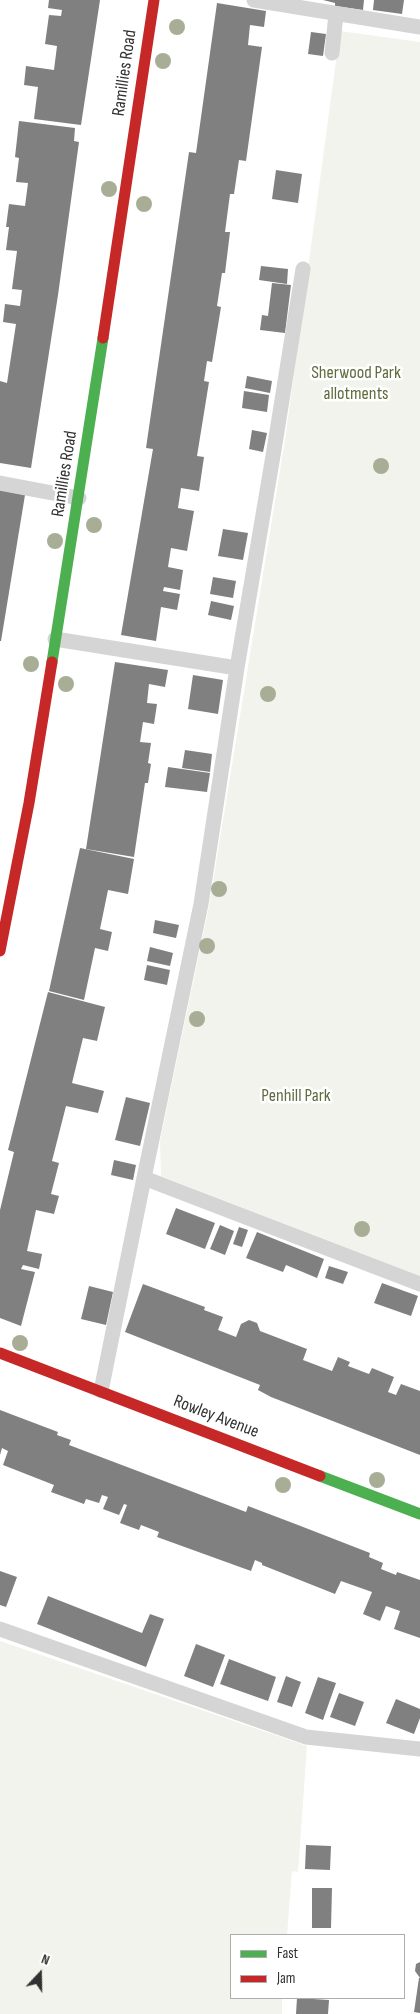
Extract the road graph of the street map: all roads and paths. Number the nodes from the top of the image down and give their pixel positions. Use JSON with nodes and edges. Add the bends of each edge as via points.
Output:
{"nodes":[{"id":1,"x":154,"y":0,"type":"edge"},
{"id":2,"x":254,"y":0,"type":"edge"},
{"id":3,"x":336,"y":14,"type":"junction"},
{"id":4,"x":420,"y":26,"type":"edge"},
{"id":5,"x":332,"y":53,"type":"dead end"},
{"id":6,"x":303,"y":269,"type":"dead end"},
{"id":7,"x":0,"y":483,"type":"edge"},
{"id":8,"x":79,"y":498,"type":"junction"},
{"id":9,"x":55,"y":639,"type":"junction"},
{"id":10,"x":237,"y":668,"type":"junction"},
{"id":11,"x":0,"y":951,"type":"edge"},
{"id":12,"x":144,"y":1178,"type":"junction"},
{"id":13,"x":420,"y":1284,"type":"edge"},
{"id":14,"x":0,"y":1352,"type":"edge"},
{"id":15,"x":101,"y":1391,"type":"junction"},
{"id":16,"x":420,"y":1514,"type":"edge"},
{"id":17,"x":0,"y":1629,"type":"edge"},
{"id":18,"x":420,"y":1749,"type":"edge"}],
"edges":[{"from":1,"to":8,"type":"street","name":"Ramillies Road"},
{"from":2,"to":3,"type":"lane"},
{"from":3,"to":4,"type":"lane"},
{"from":3,"to":5,"type":"lane"},
{"from":6,"to":10,"type":"lane"},
{"from":7,"to":8,"type":"lane"},
{"from":8,"to":9,"type":"street","name":"Ramillies Road"},
{"from":9,"to":10,"type":"lane"},
{"from":9,"to":11,"type":"street","name":"Ramillies Road","via":[[29,802]]},
{"from":10,"to":12,"type":"lane","via":[[201,904]]},
{"from":12,"to":13,"type":"lane"},
{"from":12,"to":15,"type":"lane"},
{"from":14,"to":15,"type":"street","name":"Rowley Avenue"},
{"from":15,"to":16,"type":"street","name":"Rowley Avenue"},
{"from":17,"to":18,"type":"lane","via":[[306,1737]]}]}
